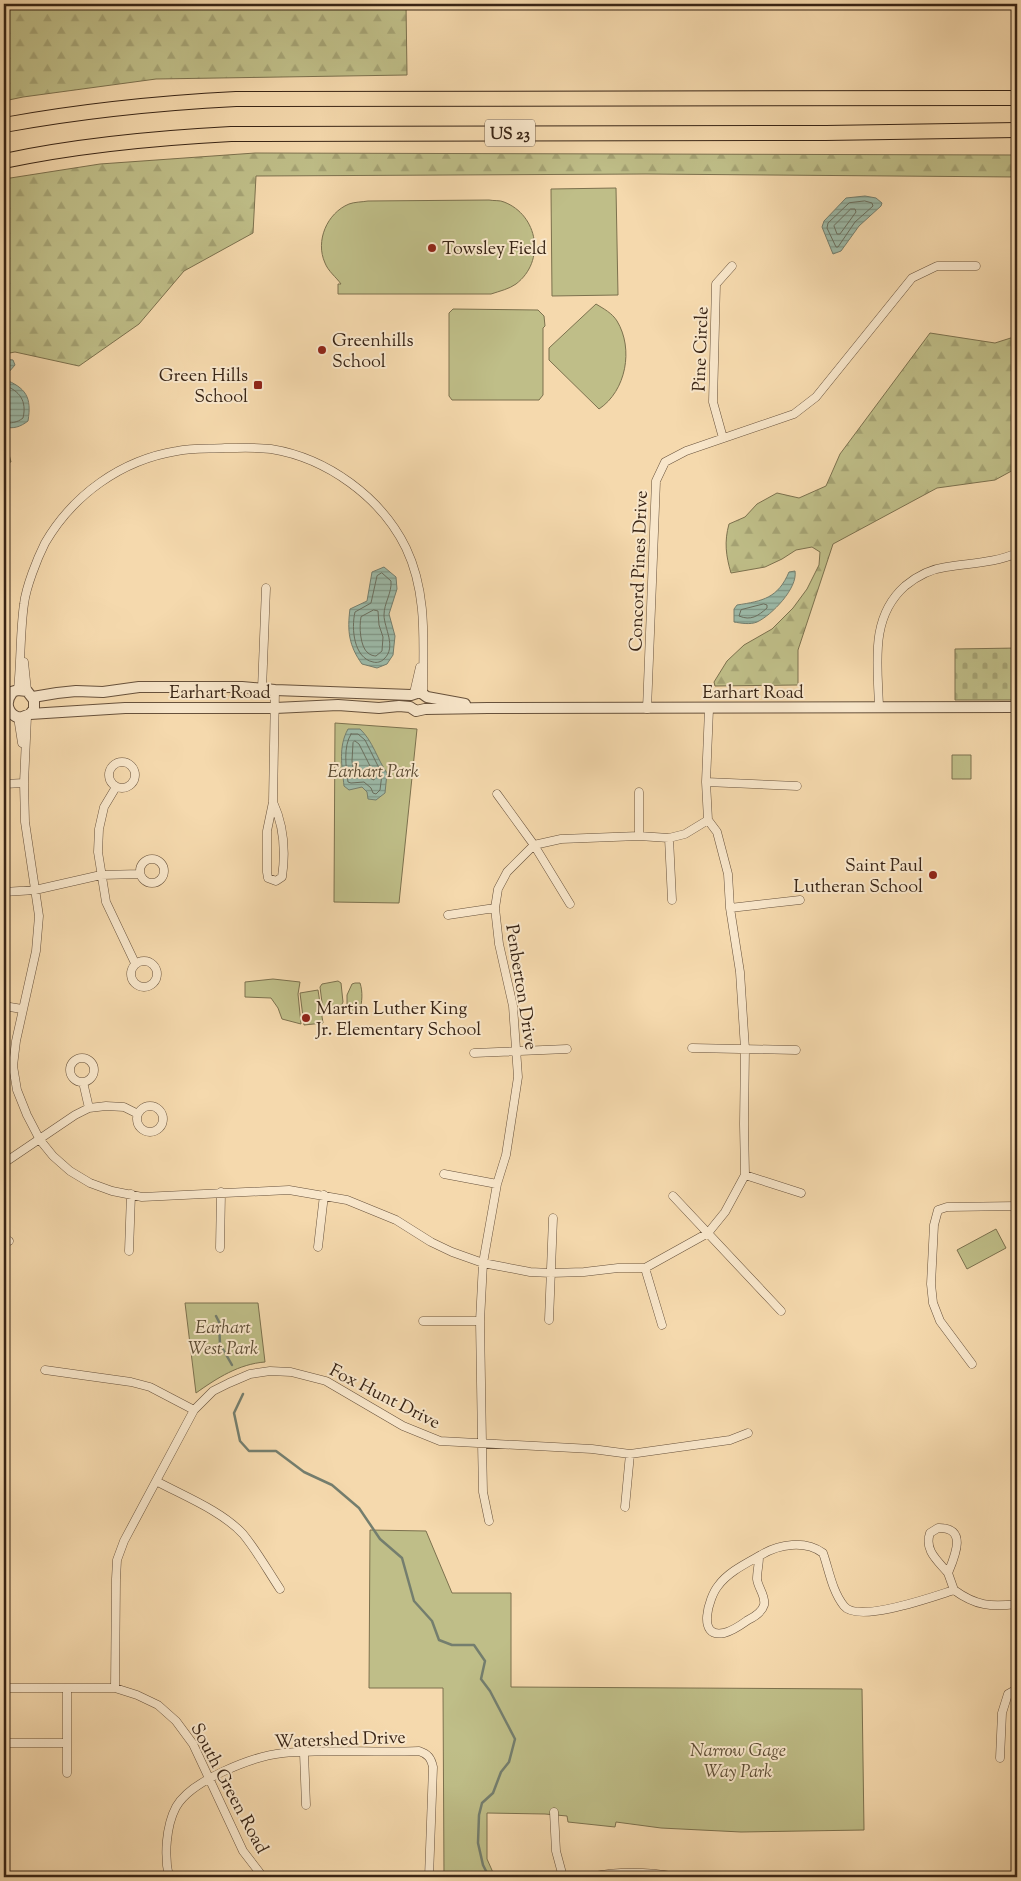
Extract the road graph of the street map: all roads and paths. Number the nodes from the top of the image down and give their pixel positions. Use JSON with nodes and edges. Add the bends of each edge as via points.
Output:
{"nodes":[{"id":1,"x":1017,"y":98,"type":"edge"},
{"id":2,"x":4,"y":125,"type":"edge"},
{"id":3,"x":1017,"y":130,"type":"edge"},
{"id":4,"x":4,"y":161,"type":"edge"},
{"id":5,"x":732,"y":266,"type":"dead end"},
{"id":6,"x":976,"y":266,"type":"dead end"},
{"id":7,"x":723,"y":438,"type":"junction"},
{"id":8,"x":1017,"y":553,"type":"edge"},
{"id":9,"x":266,"y":588,"type":"dead end"},
{"id":10,"x":262,"y":689,"type":"junction"},
{"id":11,"x":275,"y":690,"type":"junction"},
{"id":12,"x":19,"y":693,"type":"edge"},
{"id":13,"x":419,"y":694,"type":"junction"},
{"id":14,"x":410,"y":707,"type":"junction"},
{"id":15,"x":1017,"y":707,"type":"edge"},
{"id":16,"x":275,"y":708,"type":"junction"},
{"id":17,"x":488,"y":708,"type":"junction"},
{"id":18,"x":879,"y":708,"type":"junction"},
{"id":19,"x":425,"y":709,"type":"junction"},
{"id":20,"x":648,"y":709,"type":"junction"},
{"id":21,"x":709,"y":709,"type":"junction"},
{"id":22,"x":18,"y":714,"type":"edge"},
{"id":23,"x":24,"y":782,"type":"junction"},
{"id":24,"x":706,"y":782,"type":"junction"},
{"id":25,"x":4,"y":784,"type":"edge"},
{"id":26,"x":116,"y":786,"type":"dead end"},
{"id":27,"x":797,"y":786,"type":"dead end"},
{"id":28,"x":638,"y":792,"type":"dead end"},
{"id":29,"x":496,"y":794,"type":"dead end"},
{"id":30,"x":274,"y":802,"type":"junction"},
{"id":31,"x":708,"y":820,"type":"junction"},
{"id":32,"x":639,"y":836,"type":"junction"},
{"id":33,"x":669,"y":838,"type":"junction"},
{"id":34,"x":534,"y":845,"type":"junction"},
{"id":35,"x":140,"y":874,"type":"dead end"},
{"id":36,"x":101,"y":876,"type":"junction"},
{"id":37,"x":35,"y":890,"type":"junction"},
{"id":38,"x":4,"y":892,"type":"edge"},
{"id":39,"x":672,"y":900,"type":"dead end"},
{"id":40,"x":800,"y":900,"type":"dead end"},
{"id":41,"x":570,"y":904,"type":"dead end"},
{"id":42,"x":495,"y":908,"type":"junction"},
{"id":43,"x":730,"y":908,"type":"junction"},
{"id":44,"x":448,"y":916,"type":"dead end"},
{"id":45,"x":135,"y":964,"type":"dead end"},
{"id":46,"x":4,"y":1006,"type":"edge"},
{"id":47,"x":22,"y":1009,"type":"junction"},
{"id":48,"x":692,"y":1048,"type":"dead end"},
{"id":49,"x":567,"y":1049,"type":"dead end"},
{"id":50,"x":745,"y":1049,"type":"junction"},
{"id":51,"x":517,"y":1050,"type":"junction"},
{"id":52,"x":796,"y":1050,"type":"dead end"},
{"id":53,"x":474,"y":1053,"type":"dead end"},
{"id":54,"x":83,"y":1082,"type":"dead end"},
{"id":55,"x":90,"y":1108,"type":"junction"},
{"id":56,"x":138,"y":1114,"type":"dead end"},
{"id":57,"x":40,"y":1140,"type":"junction"},
{"id":58,"x":4,"y":1163,"type":"edge"},
{"id":59,"x":444,"y":1174,"type":"dead end"},
{"id":60,"x":745,"y":1175,"type":"junction"},
{"id":61,"x":497,"y":1184,"type":"junction"},
{"id":62,"x":221,"y":1192,"type":"junction"},
{"id":63,"x":801,"y":1193,"type":"dead end"},
{"id":64,"x":131,"y":1194,"type":"junction"},
{"id":65,"x":324,"y":1196,"type":"junction"},
{"id":66,"x":673,"y":1196,"type":"dead end"},
{"id":67,"x":1017,"y":1206,"type":"edge"},
{"id":68,"x":553,"y":1218,"type":"dead end"},
{"id":69,"x":708,"y":1233,"type":"junction"},
{"id":70,"x":318,"y":1247,"type":"dead end"},
{"id":71,"x":220,"y":1248,"type":"dead end"},
{"id":72,"x":129,"y":1251,"type":"dead end"},
{"id":73,"x":483,"y":1263,"type":"junction"},
{"id":74,"x":645,"y":1268,"type":"junction"},
{"id":75,"x":551,"y":1273,"type":"junction"},
{"id":76,"x":781,"y":1311,"type":"dead end"},
{"id":77,"x":549,"y":1320,"type":"dead end"},
{"id":78,"x":422,"y":1321,"type":"dead end"},
{"id":79,"x":480,"y":1321,"type":"junction"},
{"id":80,"x":662,"y":1324,"type":"dead end"},
{"id":81,"x":972,"y":1364,"type":"dead end"},
{"id":82,"x":45,"y":1370,"type":"dead end"},
{"id":83,"x":194,"y":1410,"type":"junction"},
{"id":84,"x":748,"y":1433,"type":"dead end"},
{"id":85,"x":482,"y":1443,"type":"junction"},
{"id":86,"x":630,"y":1454,"type":"junction"},
{"id":87,"x":156,"y":1481,"type":"junction"},
{"id":88,"x":625,"y":1507,"type":"dead end"},
{"id":89,"x":489,"y":1521,"type":"dead end"},
{"id":90,"x":759,"y":1556,"type":"junction"},
{"id":91,"x":948,"y":1573,"type":"junction"},
{"id":92,"x":280,"y":1589,"type":"dead end"},
{"id":93,"x":954,"y":1590,"type":"junction"},
{"id":94,"x":1017,"y":1604,"type":"edge"},
{"id":95,"x":4,"y":1688,"type":"edge"},
{"id":96,"x":66,"y":1688,"type":"junction"},
{"id":97,"x":116,"y":1688,"type":"junction"},
{"id":98,"x":1017,"y":1688,"type":"edge"},
{"id":99,"x":4,"y":1743,"type":"edge"},
{"id":100,"x":68,"y":1743,"type":"junction"},
{"id":101,"x":304,"y":1753,"type":"junction"},
{"id":102,"x":1000,"y":1758,"type":"dead end"},
{"id":103,"x":67,"y":1773,"type":"dead end"},
{"id":104,"x":210,"y":1779,"type":"junction"},
{"id":105,"x":306,"y":1805,"type":"dead end"},
{"id":106,"x":554,"y":1812,"type":"dead end"},
{"id":107,"x":168,"y":1877,"type":"edge"},
{"id":108,"x":263,"y":1877,"type":"edge"},
{"id":109,"x":429,"y":1877,"type":"edge"},
{"id":110,"x":563,"y":1877,"type":"edge"},
{"id":111,"x":590,"y":1877,"type":"edge"},
{"id":112,"x":678,"y":1877,"type":"edge"}],
"edges":[{"from":1,"to":2,"type":"highway","number":"US 23","via":[[236,99],[104,109]]},
{"from":3,"to":4,"type":"highway","number":"US 23","via":[[231,134],[104,144]]},
{"from":5,"to":7,"type":"street","name":"Pine Circle","via":[[716,284],[713,402]]},
{"from":6,"to":7,"type":"street","name":"Concord Pines Drive","via":[[937,266],[912,278],[816,397],[794,414]]},
{"from":7,"to":20,"type":"street","name":"Concord Pines Drive","via":[[665,462],[656,481]]},
{"from":8,"to":18,"type":"street","via":[[932,571],[920,576],[892,600],[881,621]]},
{"from":9,"to":10,"type":"street"},
{"from":10,"to":11,"type":"street","name":"Earhart Road"},
{"from":10,"to":12,"type":"street","name":"Earhart Road","via":[[138,687],[103,692]]},
{"from":11,"to":13,"type":"street","name":"Earhart Road"},
{"from":11,"to":16,"type":"street"},
{"from":12,"to":13,"type":"street","via":[[24,602],[45,544],[65,515],[105,479],[147,459],[176,451],[250,448],[295,456],[343,478],[368,497],[395,530],[415,569],[422,606],[424,648]]},
{"from":12,"to":22,"type":"street","via":[[7,703]]},
{"from":12,"to":22,"type":"street","via":[[35,705]]},
{"from":13,"to":14,"type":"street","via":[[408,701]]},
{"from":13,"to":17,"type":"street","name":"Earhart Road"},
{"from":13,"to":19,"type":"street","via":[[428,704]]},
{"from":14,"to":16,"type":"street","name":"Earhart Road","via":[[338,705]]},
{"from":14,"to":19,"type":"street","name":"Earhart Road","via":[[416,711]]},
{"from":15,"to":18,"type":"street","name":"Earhart Road"},
{"from":16,"to":22,"type":"street","name":"Earhart Road","via":[[125,708]]},
{"from":16,"to":30,"type":"street"},
{"from":17,"to":19,"type":"street","name":"Earhart Road"},
{"from":17,"to":20,"type":"street","name":"Earhart Road"},
{"from":18,"to":21,"type":"street","name":"Earhart Road"},
{"from":20,"to":21,"type":"street","name":"Earhart Road"},
{"from":21,"to":24,"type":"street"},
{"from":22,"to":23,"type":"street"},
{"from":23,"to":25,"type":"street"},
{"from":23,"to":37,"type":"street","via":[[25,822]]},
{"from":24,"to":27,"type":"street"},
{"from":24,"to":31,"type":"street"},
{"from":26,"to":36,"type":"street","via":[[104,807],[99,829]]},
{"from":28,"to":32,"type":"street"},
{"from":29,"to":34,"type":"street"},
{"from":30,"to":30,"type":"street","via":[[266,831],[267,872],[268,878],[276,881],[282,877],[283,830]]},
{"from":31,"to":33,"type":"street","via":[[685,834]]},
{"from":31,"to":43,"type":"street","via":[[722,847]]},
{"from":32,"to":33,"type":"street"},
{"from":32,"to":34,"type":"street","via":[[561,839]]},
{"from":33,"to":39,"type":"street"},
{"from":34,"to":41,"type":"street"},
{"from":34,"to":42,"type":"street","name":"Penberton Drive","via":[[507,872],[498,889]]},
{"from":35,"to":36,"type":"street"},
{"from":36,"to":37,"type":"street"},
{"from":36,"to":45,"type":"street","via":[[106,902]]},
{"from":37,"to":38,"type":"street"},
{"from":37,"to":47,"type":"street","via":[[38,916],[36,952]]},
{"from":40,"to":43,"type":"street"},
{"from":42,"to":44,"type":"street"},
{"from":42,"to":51,"type":"street","name":"Penberton Drive","via":[[499,944],[513,1006]]},
{"from":43,"to":50,"type":"street","via":[[740,972]]},
{"from":46,"to":47,"type":"street"},
{"from":47,"to":57,"type":"street","via":[[13,1066],[17,1090]]},
{"from":48,"to":50,"type":"street"},
{"from":49,"to":51,"type":"street"},
{"from":50,"to":52,"type":"street"},
{"from":50,"to":60,"type":"street"},
{"from":51,"to":53,"type":"street"},
{"from":51,"to":61,"type":"street","name":"Penberton Drive","via":[[515,1105]]},
{"from":54,"to":55,"type":"street"},
{"from":55,"to":56,"type":"street","via":[[124,1108]]},
{"from":55,"to":57,"type":"street"},
{"from":57,"to":58,"type":"street"},
{"from":57,"to":64,"type":"street","via":[[70,1171],[90,1183]]},
{"from":59,"to":61,"type":"street"},
{"from":60,"to":63,"type":"street"},
{"from":60,"to":69,"type":"street","via":[[726,1212]]},
{"from":61,"to":73,"type":"street","name":"Penberton Drive"},
{"from":62,"to":64,"type":"street","via":[[142,1197]]},
{"from":62,"to":65,"type":"street","via":[[289,1190]]},
{"from":62,"to":71,"type":"street"},
{"from":64,"to":72,"type":"street"},
{"from":65,"to":70,"type":"street"},
{"from":65,"to":73,"type":"street","via":[[370,1208],[431,1242]]},
{"from":66,"to":69,"type":"street"},
{"from":67,"to":81,"type":"street","via":[[947,1207],[938,1210],[934,1225],[933,1303],[940,1321]]},
{"from":68,"to":75,"type":"street"},
{"from":69,"to":74,"type":"street"},
{"from":69,"to":76,"type":"street"},
{"from":73,"to":75,"type":"street"},
{"from":73,"to":79,"type":"street","name":"Penberton Drive"},
{"from":74,"to":75,"type":"street"},
{"from":74,"to":80,"type":"street"},
{"from":75,"to":77,"type":"street"},
{"from":78,"to":79,"type":"street"},
{"from":79,"to":85,"type":"street","name":"Penberton Drive"},
{"from":82,"to":83,"type":"street","via":[[150,1387]]},
{"from":83,"to":85,"type":"street","name":"Fox Hunt Drive","via":[[229,1382],[250,1374],[291,1372],[326,1381],[403,1426],[440,1441]]},
{"from":83,"to":87,"type":"street","name":"Fox Hunt Drive"},
{"from":84,"to":86,"type":"street","name":"Fox Hunt Drive","via":[[730,1440]]},
{"from":85,"to":86,"type":"street","name":"Fox Hunt Drive"},
{"from":85,"to":89,"type":"street","name":"Penberton Drive","via":[[483,1492]]},
{"from":86,"to":88,"type":"street"},
{"from":87,"to":92,"type":"street","via":[[226,1519],[259,1556]]},
{"from":87,"to":97,"type":"street","name":"Fox Hunt Drive","via":[[117,1560]]},
{"from":90,"to":90,"type":"street","via":[[757,1580],[765,1600],[764,1608],[732,1630],[723,1633],[710,1629],[707,1610],[717,1587]]},
{"from":90,"to":93,"type":"street","via":[[781,1547],[816,1548],[823,1553],[845,1608],[853,1612],[907,1606]]},
{"from":91,"to":91,"type":"street","via":[[928,1545],[930,1532],[938,1528],[949,1529],[956,1538],[956,1551]]},
{"from":91,"to":93,"type":"street"},
{"from":93,"to":94,"type":"street","via":[[984,1605]]},
{"from":95,"to":96,"type":"street","name":"South Green Road"},
{"from":96,"to":97,"type":"street","name":"South Green Road"},
{"from":96,"to":100,"type":"street"},
{"from":97,"to":104,"type":"street","name":"South Green Road","via":[[158,1705],[176,1721],[193,1744]]},
{"from":98,"to":102,"type":"street","via":[[1008,1694],[1002,1713]]},
{"from":99,"to":100,"type":"street"},
{"from":100,"to":103,"type":"street"},
{"from":101,"to":104,"type":"street","name":"Watershed Drive","via":[[282,1753],[253,1759]]},
{"from":101,"to":105,"type":"street"},
{"from":101,"to":109,"type":"street","name":"Watershed Drive","via":[[426,1753],[433,1767]]},
{"from":104,"to":107,"type":"street","name":"Watershed Drive","via":[[192,1790],[176,1807],[168,1829]]},
{"from":104,"to":108,"type":"street","name":"South Green Road","via":[[243,1851]]},
{"from":106,"to":110,"type":"street","via":[[556,1851]]},
{"from":111,"to":112,"type":"street","via":[[632,1874]]}]}
